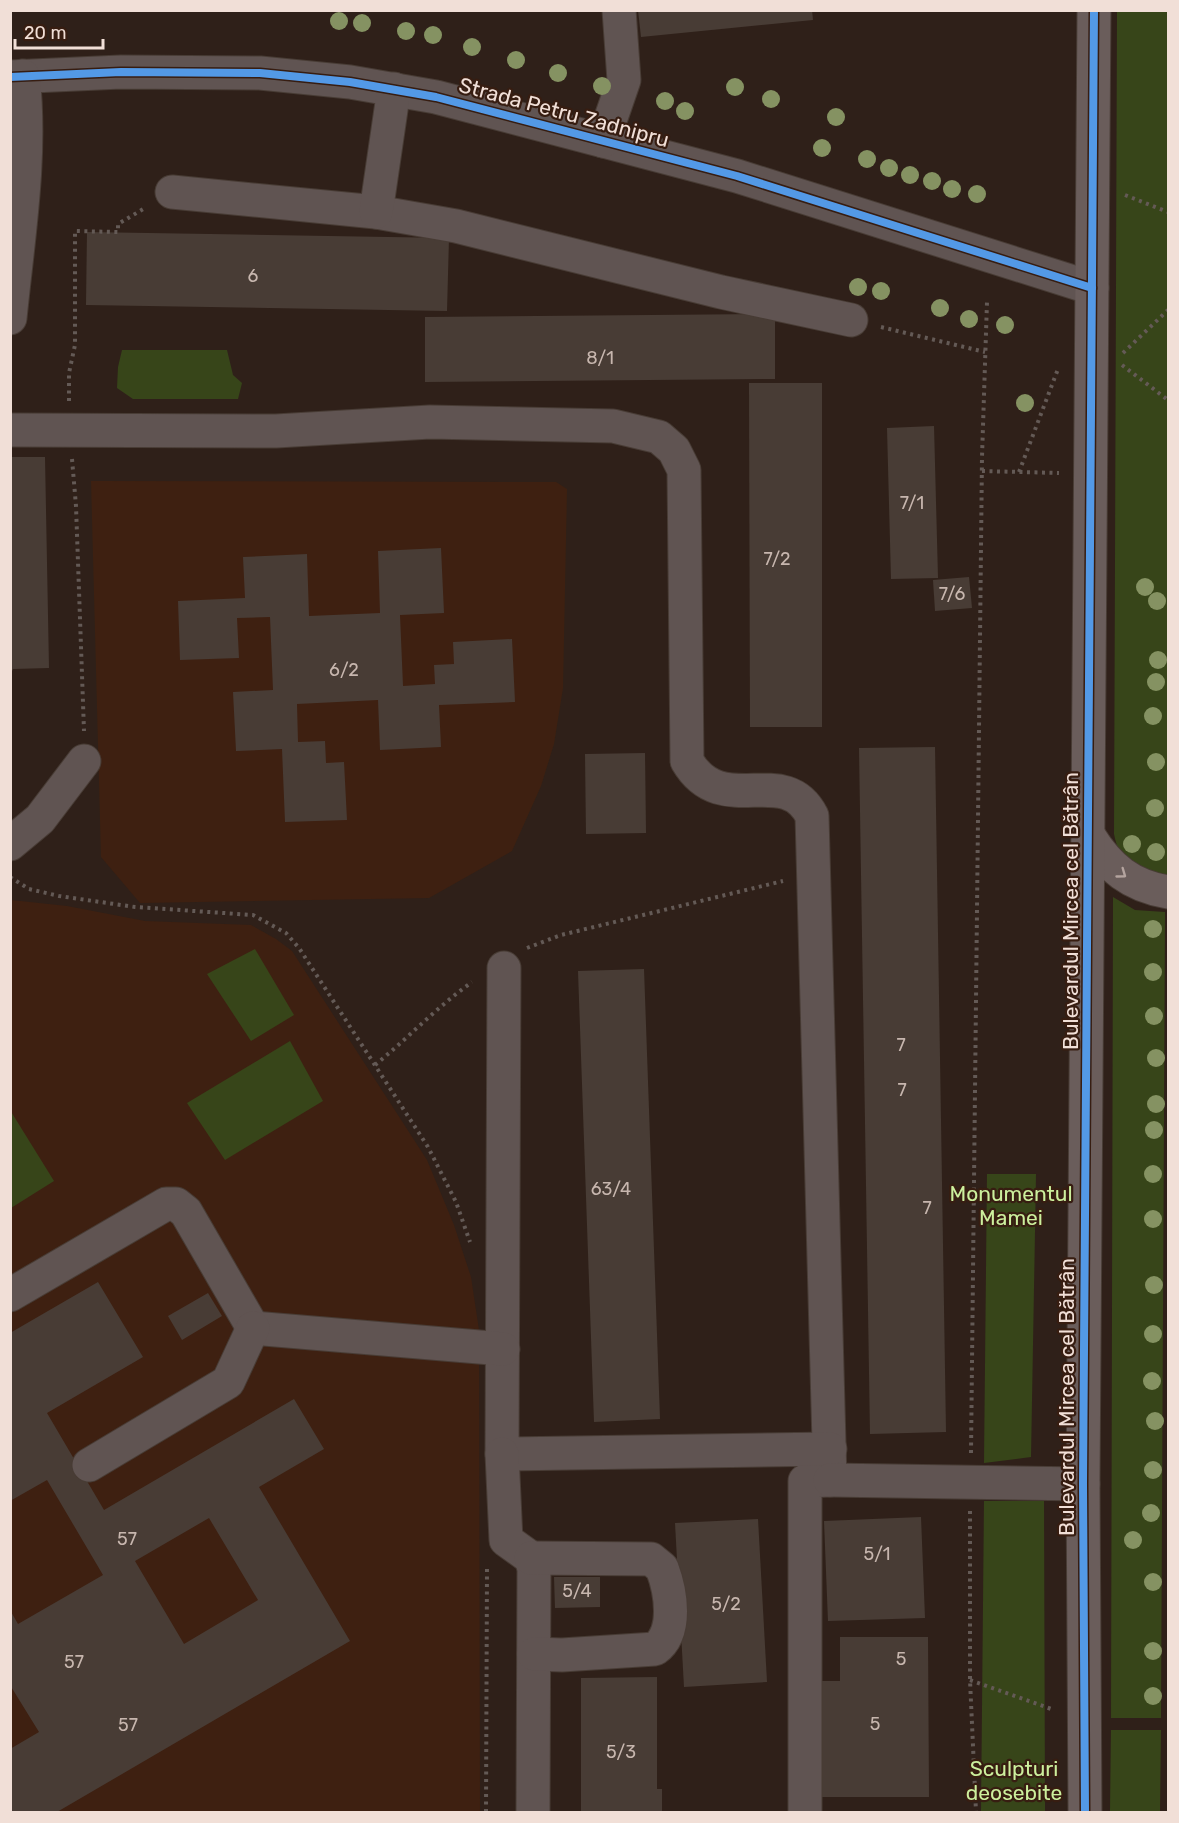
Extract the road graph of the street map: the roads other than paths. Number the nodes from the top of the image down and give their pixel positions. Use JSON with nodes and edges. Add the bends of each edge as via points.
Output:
{"nodes":[{"id":1,"x":619,"y":10,"type":"edge"},
{"id":2,"x":1094,"y":10,"type":"edge"},
{"id":3,"x":17,"y":76,"type":"edge"},
{"id":4,"x":394,"y":89,"type":"junction"},
{"id":5,"x":19,"y":121,"type":"edge"},
{"id":6,"x":603,"y":141,"type":"junction"},
{"id":7,"x":172,"y":192,"type":"road end"},
{"id":8,"x":376,"y":212,"type":"junction"},
{"id":9,"x":1092,"y":288,"type":"junction"},
{"id":10,"x":10,"y":318,"type":"edge"},
{"id":11,"x":850,"y":320,"type":"road end"},
{"id":12,"x":10,"y":430,"type":"edge"},
{"id":13,"x":84,"y":761,"type":"road end"},
{"id":14,"x":1089,"y":836,"type":"junction"},
{"id":15,"x":10,"y":844,"type":"edge"},
{"id":16,"x":1168,"y":892,"type":"edge"},
{"id":17,"x":503,"y":964,"type":"road end"},
{"id":18,"x":10,"y":1295,"type":"edge"},
{"id":19,"x":253,"y":1328,"type":"junction"},
{"id":20,"x":503,"y":1349,"type":"junction"},
{"id":21,"x":502,"y":1454,"type":"junction"},
{"id":22,"x":89,"y":1465,"type":"dead end"},
{"id":23,"x":830,"y":1465,"type":"junction"},
{"id":24,"x":1083,"y":1484,"type":"junction"},
{"id":25,"x":531,"y":1558,"type":"junction"},
{"id":26,"x":534,"y":1654,"type":"junction"},
{"id":27,"x":533,"y":1812,"type":"edge"},
{"id":28,"x":805,"y":1812,"type":"edge"},
{"id":29,"x":1085,"y":1812,"type":"edge"}],
"edges":[{"from":1,"to":6,"type":"street","via":[[624,80]]},
{"from":2,"to":9,"type":"main road","name":"Bulevardul Mircea cel Bătrân"},
{"from":3,"to":4,"type":"street","name":"Strada Petru Zadnipru","via":[[192,70],[261,73]]},
{"from":3,"to":5,"type":"street"},
{"from":4,"to":6,"type":"street","name":"Strada Petru Zadnipru","via":[[447,99]]},
{"from":4,"to":8,"type":"street"},
{"from":5,"to":10,"type":"street","via":[[27,149]]},
{"from":6,"to":9,"type":"street","name":"Strada Petru Zadnipru","via":[[737,176]]},
{"from":7,"to":8,"type":"street"},
{"from":8,"to":11,"type":"street","via":[[456,226]]},
{"from":9,"to":14,"type":"main road","name":"Bulevardul Mircea cel Bătrân"},
{"from":12,"to":23,"type":"street","via":[[276,431],[430,422],[613,426],[659,437],[674,450],[684,470],[687,761],[695,775],[715,787],[790,792],[800,798],[812,816]]},
{"from":13,"to":15,"type":"street","via":[[40,819]]},
{"from":14,"to":16,"type":"main road","one_way":true,"via":[[1104,859],[1124,877],[1149,889]]},
{"from":14,"to":24,"type":"main road","name":"Bulevardul Mircea cel Bătrân"},
{"from":17,"to":20,"type":"street"},
{"from":18,"to":19,"type":"street","via":[[166,1204],[176,1204],[186,1212]]},
{"from":19,"to":20,"type":"street"},
{"from":19,"to":22,"type":"street","via":[[228,1382]]},
{"from":20,"to":21,"type":"street"},
{"from":21,"to":23,"type":"street"},
{"from":21,"to":25,"type":"street","via":[[506,1540]]},
{"from":23,"to":24,"type":"street","via":[[970,1482]]},
{"from":23,"to":28,"type":"street","via":[[805,1481]]},
{"from":24,"to":29,"type":"main road","name":"Bulevardul Mircea cel Bătrân"},
{"from":25,"to":26,"type":"street"},
{"from":25,"to":26,"type":"street","via":[[651,1559],[662,1568],[669,1601],[668,1634],[655,1649]]},
{"from":26,"to":27,"type":"street"}]}
